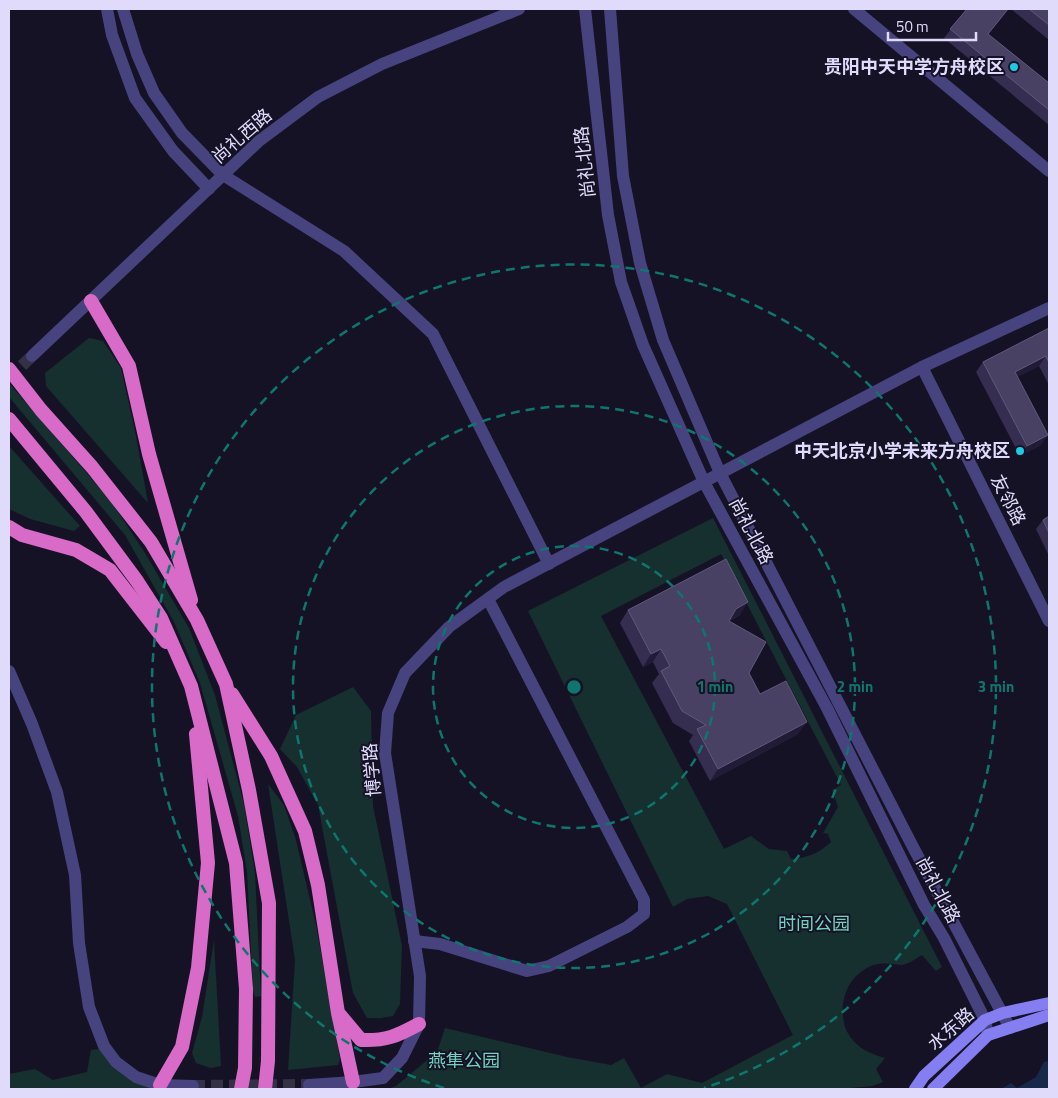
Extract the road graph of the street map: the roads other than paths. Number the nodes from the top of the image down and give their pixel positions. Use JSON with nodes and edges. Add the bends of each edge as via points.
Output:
{"nodes":[{"id":1,"x":107,"y":9,"type":"edge"},
{"id":2,"x":123,"y":9,"type":"edge"},
{"id":3,"x":519,"y":9,"type":"edge"},
{"id":4,"x":585,"y":9,"type":"edge"},
{"id":5,"x":610,"y":9,"type":"edge"},
{"id":6,"x":854,"y":9,"type":"edge"},
{"id":7,"x":1049,"y":172,"type":"edge"},
{"id":8,"x":223,"y":176,"type":"junction"},
{"id":9,"x":209,"y":189,"type":"junction"},
{"id":10,"x":91,"y":301,"type":"junction"},
{"id":11,"x":1049,"y":308,"type":"edge"},
{"id":12,"x":32,"y":356,"type":"tunnel mouth"},
{"id":13,"x":922,"y":367,"type":"junction"},
{"id":14,"x":9,"y":369,"type":"edge"},
{"id":15,"x":9,"y":419,"type":"edge"},
{"id":16,"x":720,"y":473,"type":"junction"},
{"id":17,"x":704,"y":482,"type":"junction"},
{"id":18,"x":9,"y":527,"type":"edge"},
{"id":19,"x":549,"y":564,"type":"junction"},
{"id":20,"x":488,"y":599,"type":"junction"},
{"id":21,"x":197,"y":620,"type":"junction"},
{"id":22,"x":1049,"y":621,"type":"edge"},
{"id":23,"x":178,"y":657,"type":"junction"},
{"id":24,"x":9,"y":671,"type":"edge"},
{"id":25,"x":226,"y":684,"type":"junction"},
{"id":26,"x":191,"y":686,"type":"junction"},
{"id":27,"x":14,"y":696,"type":"edge"},
{"id":28,"x":414,"y":941,"type":"junction"},
{"id":29,"x":1049,"y":1003,"type":"edge"},
{"id":30,"x":338,"y":1013,"type":"junction"},
{"id":31,"x":1003,"y":1013,"type":"junction"},
{"id":32,"x":1049,"y":1015,"type":"edge"},
{"id":33,"x":986,"y":1020,"type":"junction"},
{"id":34,"x":419,"y":1024,"type":"junction"},
{"id":35,"x":1010,"y":1028,"type":"junction"},
{"id":36,"x":988,"y":1035,"type":"junction"},
{"id":37,"x":353,"y":1082,"type":"junction"},
{"id":38,"x":160,"y":1084,"type":"junction"},
{"id":39,"x":309,"y":1085,"type":"dead end"},
{"id":40,"x":193,"y":1086,"type":"dead end"},
{"id":41,"x":242,"y":1089,"type":"edge"},
{"id":42,"x":264,"y":1089,"type":"edge"},
{"id":43,"x":915,"y":1089,"type":"edge"},
{"id":44,"x":933,"y":1089,"type":"edge"}],
"edges":[{"from":1,"to":9,"type":"street","via":[[112,34],[136,98],[173,151]]},
{"from":2,"to":8,"type":"street","via":[[154,93],[182,133]]},
{"from":3,"to":8,"type":"street","name":"尚礼西路","via":[[382,64],[318,97],[259,141]]},
{"from":4,"to":17,"type":"street","name":"尚礼北路","via":[[608,215],[622,282],[643,344]]},
{"from":5,"to":16,"type":"street","name":"尚礼北路","via":[[623,176],[640,263],[663,340]]},
{"from":6,"to":7,"type":"street"},
{"from":8,"to":9,"type":"street","name":"尚礼西路"},
{"from":8,"to":19,"type":"street","via":[[344,251],[433,334]]},
{"from":9,"to":10,"type":"street","name":"尚礼西路"},
{"from":10,"to":12,"type":"street","name":"尚礼西路"},
{"from":10,"to":21,"type":"highway","via":[[129,366],[149,454]]},
{"from":11,"to":13,"type":"street"},
{"from":13,"to":16,"type":"street"},
{"from":13,"to":22,"type":"street","name":"友邻路"},
{"from":14,"to":21,"type":"highway","via":[[151,542]]},
{"from":15,"to":23,"type":"highway","via":[[86,512],[137,581],[161,618]]},
{"from":16,"to":17,"type":"street"},
{"from":16,"to":31,"type":"street","name":"尚礼北路","via":[[913,847]]},
{"from":17,"to":19,"type":"street","name":"博学路"},
{"from":17,"to":33,"type":"street","name":"尚礼北路","via":[[827,708],[924,905]]},
{"from":18,"to":23,"type":"highway","via":[[22,535],[76,550],[110,570]]},
{"from":19,"to":20,"type":"street","name":"博学路"},
{"from":20,"to":28,"type":"street","name":"博学路","via":[[449,627],[405,673],[388,713],[385,753]]},
{"from":20,"to":28,"type":"street","via":[[644,900],[644,914],[627,927],[549,966],[527,971],[440,944]]},
{"from":21,"to":25,"type":"highway"},
{"from":23,"to":26,"type":"highway"},
{"from":24,"to":27,"type":"street"},
{"from":25,"to":30,"type":"highway","via":[[271,756],[305,831],[318,885]]},
{"from":25,"to":42,"type":"highway","via":[[269,903],[268,1060]]},
{"from":26,"to":38,"type":"highway","via":[[208,863],[198,968],[182,1047]]},
{"from":26,"to":41,"type":"highway","via":[[236,863],[246,989]]},
{"from":27,"to":38,"type":"street","via":[[32,724],[57,792],[75,875],[79,943],[89,1007],[104,1046],[116,1062],[136,1077]]},
{"from":28,"to":34,"type":"street","name":"博学路","via":[[420,976]]},
{"from":29,"to":31,"type":"main road","name":"水东路"},
{"from":30,"to":34,"type":"highway","via":[[361,1040],[379,1041],[399,1036]]},
{"from":30,"to":37,"type":"highway"},
{"from":31,"to":33,"type":"main road","name":"水东路"},
{"from":31,"to":35,"type":"street","name":"尚礼北路"},
{"from":32,"to":35,"type":"main road","name":"水东路"},
{"from":33,"to":36,"type":"street","name":"尚礼北路"},
{"from":33,"to":43,"type":"main road","name":"水东路","via":[[924,1076]]},
{"from":34,"to":37,"type":"street","name":"博学路","via":[[402,1058],[383,1078]]},
{"from":35,"to":36,"type":"main road","name":"水东路"},
{"from":36,"to":44,"type":"main road","name":"水东路"},
{"from":37,"to":39,"type":"street","name":"博学路"},
{"from":38,"to":40,"type":"street"}]}
